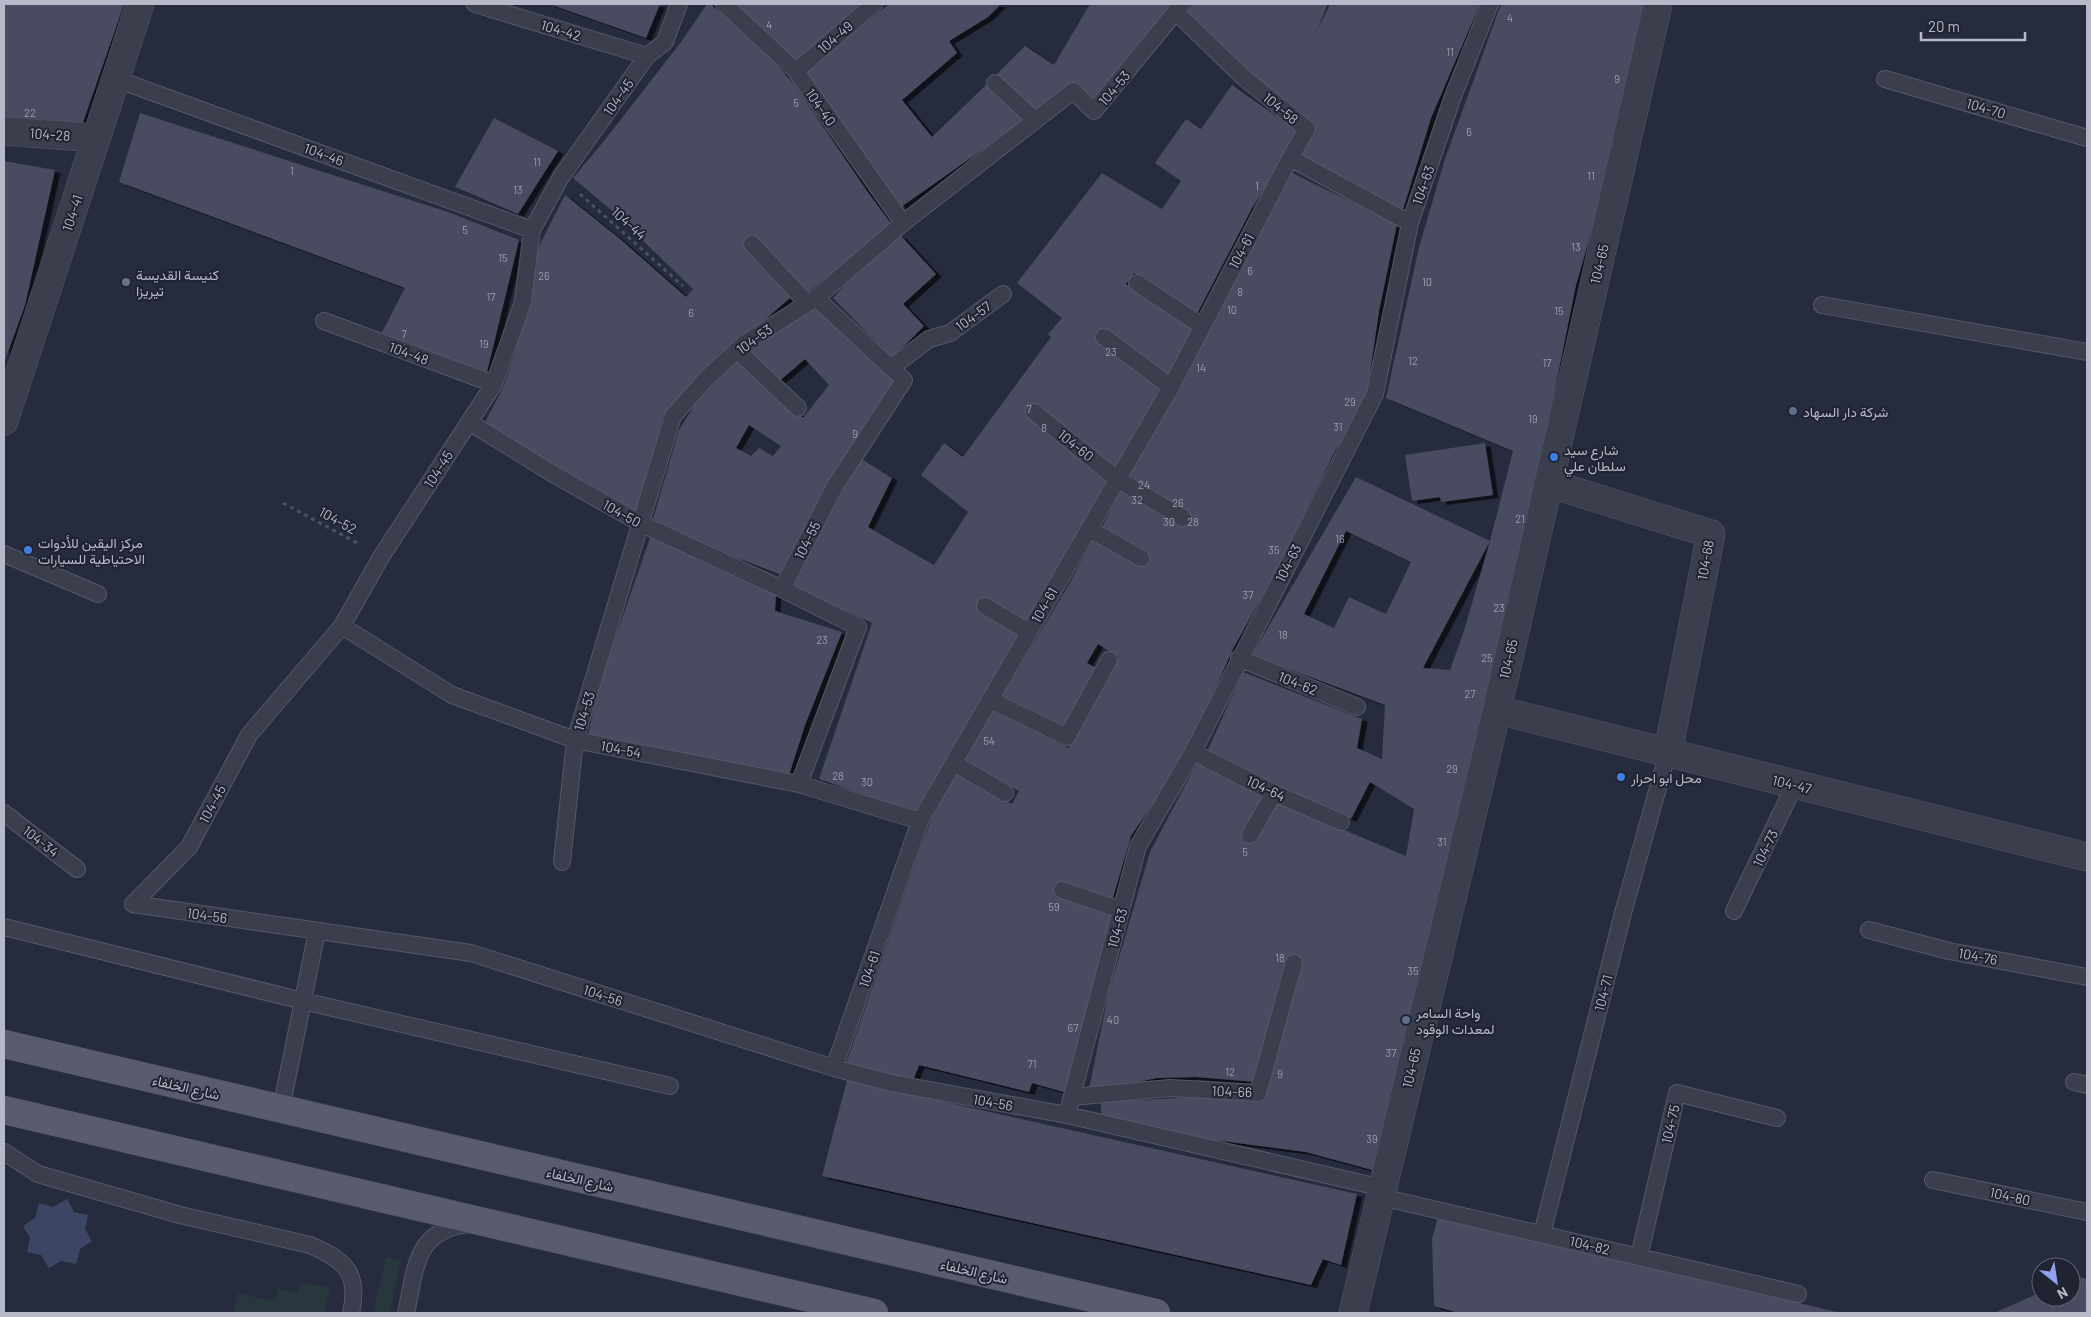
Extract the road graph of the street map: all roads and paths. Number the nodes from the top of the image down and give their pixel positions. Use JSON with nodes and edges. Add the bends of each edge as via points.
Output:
{"nodes":[{"id":1,"x":140,"y":4,"type":"edge"},
{"id":2,"x":475,"y":4,"type":"edge"},
{"id":3,"x":678,"y":4,"type":"edge"},
{"id":4,"x":724,"y":4,"type":"edge"},
{"id":5,"x":874,"y":4,"type":"edge"},
{"id":6,"x":1490,"y":4,"type":"edge"},
{"id":7,"x":1658,"y":4,"type":"edge"},
{"id":8,"x":1179,"y":8,"type":"edge"},
{"id":9,"x":647,"y":56,"type":"junction"},
{"id":10,"x":796,"y":71,"type":"junction"},
{"id":11,"x":116,"y":79,"type":"junction"},
{"id":12,"x":1885,"y":79,"type":"dead end"},
{"id":13,"x":995,"y":83,"type":"dead end"},
{"id":14,"x":1035,"y":120,"type":"junction"},
{"id":15,"x":4,"y":131,"type":"edge"},
{"id":16,"x":96,"y":138,"type":"junction"},
{"id":17,"x":2087,"y":138,"type":"edge"},
{"id":18,"x":1290,"y":158,"type":"junction"},
{"id":19,"x":560,"y":177,"type":"junction"},
{"id":20,"x":903,"y":223,"type":"junction"},
{"id":21,"x":1410,"y":223,"type":"junction"},
{"id":22,"x":532,"y":230,"type":"junction"},
{"id":23,"x":752,"y":244,"type":"dead end"},
{"id":24,"x":1137,"y":283,"type":"dead end"},
{"id":25,"x":683,"y":286,"type":"dead end"},
{"id":26,"x":1003,"y":294,"type":"dead end"},
{"id":27,"x":812,"y":301,"type":"junction"},
{"id":28,"x":1822,"y":305,"type":"dead end"},
{"id":29,"x":324,"y":321,"type":"dead end"},
{"id":30,"x":1202,"y":326,"type":"junction"},
{"id":31,"x":1104,"y":337,"type":"dead end"},
{"id":32,"x":738,"y":350,"type":"junction"},
{"id":33,"x":2087,"y":352,"type":"edge"},
{"id":34,"x":892,"y":367,"type":"junction"},
{"id":35,"x":494,"y":384,"type":"junction"},
{"id":36,"x":1171,"y":387,"type":"junction"},
{"id":37,"x":798,"y":408,"type":"dead end"},
{"id":38,"x":1034,"y":412,"type":"dead end"},
{"id":39,"x":4,"y":421,"type":"edge"},
{"id":40,"x":469,"y":422,"type":"junction"},
{"id":41,"x":1117,"y":479,"type":"junction"},
{"id":42,"x":1548,"y":483,"type":"junction"},
{"id":43,"x":283,"y":503,"type":"dead end"},
{"id":44,"x":1183,"y":518,"type":"dead end"},
{"id":45,"x":642,"y":524,"type":"junction"},
{"id":46,"x":1088,"y":529,"type":"junction"},
{"id":47,"x":4,"y":554,"type":"edge"},
{"id":48,"x":381,"y":557,"type":"junction"},
{"id":49,"x":1141,"y":558,"type":"dead end"},
{"id":50,"x":782,"y":589,"type":"junction"},
{"id":51,"x":98,"y":594,"type":"dead end"},
{"id":52,"x":985,"y":606,"type":"dead end"},
{"id":53,"x":342,"y":626,"type":"junction"},
{"id":54,"x":1029,"y":632,"type":"junction"},
{"id":55,"x":1239,"y":658,"type":"junction"},
{"id":56,"x":1109,"y":660,"type":"dead end"},
{"id":57,"x":990,"y":700,"type":"junction"},
{"id":58,"x":1358,"y":707,"type":"dead end"},
{"id":59,"x":1497,"y":710,"type":"junction"},
{"id":60,"x":575,"y":740,"type":"junction"},
{"id":61,"x":1193,"y":752,"type":"junction"},
{"id":62,"x":1668,"y":752,"type":"junction"},
{"id":63,"x":954,"y":763,"type":"junction"},
{"id":64,"x":798,"y":784,"type":"junction"},
{"id":65,"x":1795,"y":784,"type":"junction"},
{"id":66,"x":1006,"y":793,"type":"dead end"},
{"id":67,"x":1274,"y":793,"type":"junction"},
{"id":68,"x":4,"y":814,"type":"edge"},
{"id":69,"x":920,"y":821,"type":"junction"},
{"id":70,"x":1341,"y":822,"type":"dead end"},
{"id":71,"x":1250,"y":834,"type":"dead end"},
{"id":72,"x":2087,"y":857,"type":"edge"},
{"id":73,"x":562,"y":862,"type":"dead end"},
{"id":74,"x":77,"y":869,"type":"dead end"},
{"id":75,"x":1062,"y":890,"type":"dead end"},
{"id":76,"x":133,"y":904,"type":"joint"},
{"id":77,"x":1121,"y":910,"type":"junction"},
{"id":78,"x":1734,"y":911,"type":"dead end"},
{"id":79,"x":4,"y":927,"type":"edge"},
{"id":80,"x":1869,"y":930,"type":"dead end"},
{"id":81,"x":317,"y":931,"type":"junction"},
{"id":82,"x":1294,"y":963,"type":"dead end"},
{"id":83,"x":2087,"y":977,"type":"edge"},
{"id":84,"x":303,"y":1001,"type":"junction"},
{"id":85,"x":4,"y":1044,"type":"edge"},
{"id":86,"x":834,"y":1068,"type":"junction"},
{"id":87,"x":670,"y":1086,"type":"dead end"},
{"id":88,"x":1072,"y":1097,"type":"junction"},
{"id":89,"x":281,"y":1109,"type":"junction"},
{"id":90,"x":4,"y":1110,"type":"edge"},
{"id":91,"x":1067,"y":1115,"type":"junction"},
{"id":92,"x":1777,"y":1118,"type":"dead end"},
{"id":93,"x":4,"y":1152,"type":"edge"},
{"id":94,"x":1933,"y":1180,"type":"dead end"},
{"id":95,"x":1382,"y":1192,"type":"junction"},
{"id":96,"x":2087,"y":1212,"type":"edge"},
{"id":97,"x":488,"y":1223,"type":"junction"},
{"id":98,"x":1542,"y":1234,"type":"junction"},
{"id":99,"x":1639,"y":1257,"type":"junction"},
{"id":100,"x":1798,"y":1294,"type":"dead end"},
{"id":101,"x":351,"y":1313,"type":"edge"},
{"id":102,"x":406,"y":1313,"type":"edge"},
{"id":103,"x":874,"y":1313,"type":"edge"},
{"id":104,"x":1156,"y":1313,"type":"edge"},
{"id":105,"x":1353,"y":1313,"type":"edge"}],
"edges":[{"from":1,"to":11,"type":"street","name":"104-41"},
{"from":2,"to":9,"type":"lane","name":"104-42"},
{"from":3,"to":9,"type":"lane","name":"104-45","via":[[665,42]]},
{"from":4,"to":10,"type":"lane","name":"104-40"},
{"from":5,"to":10,"type":"lane","name":"104-49"},
{"from":6,"to":21,"type":"lane","name":"104-63","via":[[1453,96]]},
{"from":7,"to":42,"type":"street","name":"104-65"},
{"from":8,"to":14,"type":"lane","name":"104-53","via":[[1094,111],[1073,91]]},
{"from":8,"to":18,"type":"lane","name":"104-58","via":[[1242,76],[1306,129]]},
{"from":9,"to":19,"type":"lane","name":"104-45"},
{"from":10,"to":20,"type":"lane","name":"104-40"},
{"from":11,"to":16,"type":"street","name":"104-41"},
{"from":11,"to":22,"type":"lane","name":"104-46"},
{"from":12,"to":17,"type":"lane","name":"104-70"},
{"from":13,"to":14,"type":"lane"},
{"from":14,"to":20,"type":"lane","name":"104-53"},
{"from":15,"to":16,"type":"street","name":"104-28"},
{"from":16,"to":39,"type":"street","name":"104-41"},
{"from":18,"to":21,"type":"lane"},
{"from":18,"to":30,"type":"lane","name":"104-61"},
{"from":19,"to":22,"type":"lane","name":"104-45"},
{"from":19,"to":25,"type":"path","name":"104-44"},
{"from":20,"to":27,"type":"lane","name":"104-53"},
{"from":21,"to":55,"type":"lane","name":"104-63","via":[[1376,394]]},
{"from":22,"to":35,"type":"lane","name":"104-45","via":[[523,302]]},
{"from":23,"to":27,"type":"lane","name":"104-55"},
{"from":24,"to":30,"type":"lane"},
{"from":26,"to":34,"type":"lane","name":"104-57","via":[[950,333],[929,339]]},
{"from":27,"to":32,"type":"lane","name":"104-53"},
{"from":27,"to":34,"type":"lane","name":"104-55"},
{"from":28,"to":33,"type":"lane"},
{"from":29,"to":35,"type":"lane","name":"104-48"},
{"from":30,"to":36,"type":"lane","name":"104-61"},
{"from":31,"to":36,"type":"lane"},
{"from":32,"to":37,"type":"lane"},
{"from":32,"to":45,"type":"lane","name":"104-53","via":[[673,416]]},
{"from":34,"to":50,"type":"lane","name":"104-55","via":[[904,380],[835,486]]},
{"from":35,"to":40,"type":"lane","name":"104-45"},
{"from":36,"to":41,"type":"lane","name":"104-61"},
{"from":38,"to":41,"type":"lane","name":"104-60"},
{"from":40,"to":45,"type":"lane","name":"104-50"},
{"from":40,"to":48,"type":"lane","name":"104-45"},
{"from":41,"to":44,"type":"lane","name":"104-60"},
{"from":41,"to":46,"type":"lane","name":"104-61"},
{"from":42,"to":59,"type":"street","name":"104-65"},
{"from":42,"to":62,"type":"street","name":"104-68","via":[[1711,534]]},
{"from":43,"to":48,"type":"path","name":"104-52"},
{"from":45,"to":50,"type":"lane","name":"104-50"},
{"from":45,"to":60,"type":"lane","name":"104-53"},
{"from":46,"to":49,"type":"lane"},
{"from":46,"to":54,"type":"lane","name":"104-61"},
{"from":47,"to":51,"type":"lane"},
{"from":48,"to":53,"type":"lane","name":"104-45"},
{"from":50,"to":64,"type":"lane","via":[[858,627]]},
{"from":52,"to":54,"type":"lane"},
{"from":53,"to":60,"type":"lane","name":"104-54","via":[[452,695]]},
{"from":53,"to":76,"type":"lane","name":"104-45","via":[[249,735],[189,847]]},
{"from":54,"to":57,"type":"lane","name":"104-61"},
{"from":55,"to":58,"type":"lane","name":"104-62"},
{"from":55,"to":61,"type":"lane","name":"104-63"},
{"from":56,"to":57,"type":"lane","via":[[1067,737]]},
{"from":57,"to":63,"type":"lane","name":"104-61"},
{"from":59,"to":62,"type":"street","name":"104-47"},
{"from":59,"to":95,"type":"street","name":"104-65"},
{"from":60,"to":64,"type":"lane","name":"104-54"},
{"from":60,"to":73,"type":"lane","name":"104-53"},
{"from":61,"to":67,"type":"lane","name":"104-64"},
{"from":61,"to":77,"type":"lane","name":"104-63","via":[[1138,846]]},
{"from":62,"to":65,"type":"street","name":"104-47"},
{"from":62,"to":98,"type":"lane","name":"104-71","via":[[1623,913]]},
{"from":63,"to":66,"type":"lane"},
{"from":63,"to":69,"type":"lane","name":"104-61"},
{"from":64,"to":69,"type":"lane","name":"104-54"},
{"from":65,"to":72,"type":"street","name":"104-47"},
{"from":65,"to":78,"type":"lane","name":"104-73"},
{"from":67,"to":70,"type":"lane","name":"104-64"},
{"from":67,"to":71,"type":"lane"},
{"from":68,"to":74,"type":"lane","name":"104-34"},
{"from":69,"to":86,"type":"lane","name":"104-61"},
{"from":75,"to":77,"type":"lane"},
{"from":76,"to":81,"type":"lane","name":"104-56"},
{"from":77,"to":88,"type":"lane","name":"104-63"},
{"from":79,"to":84,"type":"lane"},
{"from":80,"to":83,"type":"lane","name":"104-76","via":[[1949,951]]},
{"from":81,"to":84,"type":"lane"},
{"from":81,"to":86,"type":"lane","name":"104-56","via":[[470,953]]},
{"from":82,"to":88,"type":"lane","name":"104-66","via":[[1258,1093],[1170,1088]]},
{"from":84,"to":87,"type":"lane"},
{"from":84,"to":89,"type":"lane"},
{"from":85,"to":89,"type":"main road","name":"شارع الخلفاء"},
{"from":86,"to":91,"type":"lane","name":"104-56","via":[[891,1083]]},
{"from":88,"to":91,"type":"lane","name":"104-63"},
{"from":89,"to":104,"type":"main road","name":"شارع الخلفاء"},
{"from":90,"to":97,"type":"main road"},
{"from":91,"to":95,"type":"lane","name":"104-56"},
{"from":92,"to":99,"type":"lane","name":"104-75","via":[[1677,1093]]},
{"from":93,"to":101,"type":"lane","via":[[38,1174],[180,1215],[310,1245],[338,1259],[347,1269],[356,1294]]},
{"from":94,"to":96,"type":"lane","name":"104-80"},
{"from":95,"to":98,"type":"lane","name":"104-82"},
{"from":95,"to":105,"type":"street","name":"104-65"},
{"from":97,"to":102,"type":"lane","via":[[449,1228],[428,1240],[418,1256]]},
{"from":97,"to":103,"type":"main road"},
{"from":98,"to":99,"type":"lane","name":"104-82"},
{"from":99,"to":100,"type":"lane","name":"104-82"}]}
